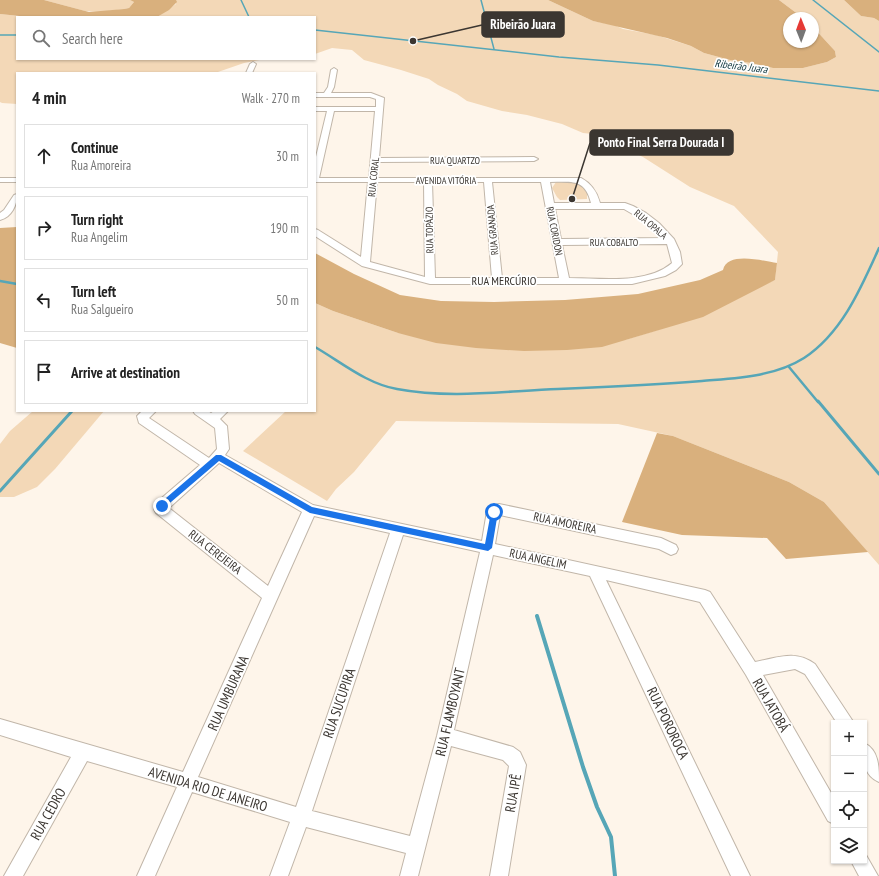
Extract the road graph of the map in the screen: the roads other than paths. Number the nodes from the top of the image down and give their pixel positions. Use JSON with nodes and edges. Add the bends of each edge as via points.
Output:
{"nodes":[{"id":1,"x":253,"y":64,"type":"dead end"},
{"id":2,"x":334,"y":70,"type":"dead end"},
{"id":3,"x":249,"y":72,"type":"edge"},
{"id":4,"x":316,"y":95,"type":"edge"},
{"id":5,"x":326,"y":95,"type":"junction"},
{"id":6,"x":316,"y":109,"type":"edge"},
{"id":7,"x":331,"y":109,"type":"junction"},
{"id":8,"x":379,"y":109,"type":"junction"},
{"id":9,"x":534,"y":159,"type":"dead end"},
{"id":10,"x":375,"y":160,"type":"junction"},
{"id":11,"x":316,"y":176,"type":"edge"},
{"id":12,"x":0,"y":180,"type":"edge"},
{"id":13,"x":16,"y":180,"type":"edge"},
{"id":14,"x":316,"y":180,"type":"edge"},
{"id":15,"x":373,"y":180,"type":"junction"},
{"id":16,"x":428,"y":180,"type":"junction"},
{"id":17,"x":488,"y":180,"type":"junction"},
{"id":18,"x":545,"y":180,"type":"junction"},
{"id":19,"x":16,"y":198,"type":"edge"},
{"id":20,"x":551,"y":206,"type":"junction"},
{"id":21,"x":596,"y":206,"type":"junction"},
{"id":22,"x":2,"y":216,"type":"edge"},
{"id":23,"x":316,"y":233,"type":"edge"},
{"id":24,"x":558,"y":242,"type":"junction"},
{"id":25,"x":671,"y":242,"type":"junction"},
{"id":26,"x":364,"y":264,"type":"junction"},
{"id":27,"x":430,"y":281,"type":"junction"},
{"id":28,"x":497,"y":281,"type":"junction"},
{"id":29,"x":565,"y":282,"type":"junction"},
{"id":30,"x":149,"y":412,"type":"edge"},
{"id":31,"x":201,"y":412,"type":"edge"},
{"id":32,"x":221,"y":412,"type":"edge"},
{"id":33,"x":212,"y":419,"type":"junction"},
{"id":34,"x":214,"y":461,"type":"junction"},
{"id":35,"x":310,"y":510,"type":"junction"},
{"id":36,"x":398,"y":529,"type":"junction"},
{"id":37,"x":488,"y":548,"type":"junction"},
{"id":38,"x":671,"y":549,"type":"dead end"},
{"id":39,"x":595,"y":571,"type":"junction"},
{"id":40,"x":270,"y":596,"type":"junction"},
{"id":41,"x":705,"y":598,"type":"joint"},
{"id":42,"x":751,"y":670,"type":"junction"},
{"id":43,"x":844,"y":720,"type":"edge"},
{"id":44,"x":0,"y":727,"type":"edge"},
{"id":45,"x":445,"y":736,"type":"junction"},
{"id":46,"x":83,"y":752,"type":"junction"},
{"id":47,"x":867,"y":756,"type":"edge"},
{"id":48,"x":879,"y":774,"type":"edge"},
{"id":49,"x":188,"y":783,"type":"junction"},
{"id":50,"x":831,"y":810,"type":"edge"},
{"id":51,"x":301,"y":817,"type":"junction"},
{"id":52,"x":417,"y":847,"type":"junction"},
{"id":53,"x":862,"y":864,"type":"edge"},
{"id":54,"x":13,"y":876,"type":"edge"},
{"id":55,"x":146,"y":876,"type":"edge"},
{"id":56,"x":279,"y":876,"type":"edge"},
{"id":57,"x":410,"y":876,"type":"edge"},
{"id":58,"x":499,"y":876,"type":"edge"},
{"id":59,"x":741,"y":876,"type":"edge"},
{"id":60,"x":869,"y":876,"type":"edge"}],
"edges":[{"from":1,"to":3,"type":"street"},
{"from":2,"to":5,"type":"street","via":[[331,87]]},
{"from":4,"to":5,"type":"street"},
{"from":5,"to":8,"type":"street","via":[[371,95],[380,98]]},
{"from":6,"to":7,"type":"street"},
{"from":7,"to":8,"type":"street"},
{"from":7,"to":11,"type":"street"},
{"from":8,"to":10,"type":"street","name":"RUA CORAL"},
{"from":9,"to":10,"type":"street","name":"RUA QUARTZO"},
{"from":10,"to":15,"type":"street","name":"RUA CORAL"},
{"from":12,"to":13,"type":"street"},
{"from":14,"to":15,"type":"street","name":"AVENIDA VITÓRIA"},
{"from":15,"to":16,"type":"street","name":"AVENIDA VITÓRIA"},
{"from":15,"to":26,"type":"street","name":"RUA CORAL"},
{"from":16,"to":17,"type":"street","name":"AVENIDA VITÓRIA"},
{"from":16,"to":27,"type":"street","name":"RUA TOPÁZIO"},
{"from":17,"to":18,"type":"street","name":"AVENIDA VITÓRIA"},
{"from":17,"to":28,"type":"street","name":"RUA GRANADA"},
{"from":18,"to":20,"type":"street","name":"RUA CORIDON"},
{"from":18,"to":21,"type":"street","name":"AVENIDA VITÓRIA","via":[[578,180],[592,191]]},
{"from":19,"to":22,"type":"street"},
{"from":20,"to":21,"type":"street"},
{"from":20,"to":24,"type":"street","name":"RUA CORIDON"},
{"from":21,"to":25,"type":"street","name":"RUA OPALA","via":[[630,207],[666,235]]},
{"from":23,"to":26,"type":"street","name":"RUA MERCÚRIO"},
{"from":24,"to":25,"type":"street","name":"RUA COBALTO"},
{"from":24,"to":29,"type":"street","name":"RUA CORIDON"},
{"from":25,"to":29,"type":"street","name":"RUA MERCÚRIO","via":[[677,264],[652,277],[632,281]]},
{"from":26,"to":27,"type":"street","name":"RUA MERCÚRIO"},
{"from":27,"to":28,"type":"street","name":"RUA MERCÚRIO"},
{"from":28,"to":29,"type":"street","name":"RUA MERCÚRIO"},
{"from":30,"to":34,"type":"street","name":"RUA ANGELIM","via":[[143,416],[143,420]]},
{"from":31,"to":33,"type":"street"},
{"from":32,"to":33,"type":"street"},
{"from":33,"to":34,"type":"street","via":[[221,426],[223,449]]},
{"from":34,"to":35,"type":"street","name":"RUA ANGELIM"},
{"from":34,"to":40,"type":"street","name":"RUA CEREJEIRA","via":[[161,509]]},
{"from":35,"to":36,"type":"street","name":"RUA ANGELIM"},
{"from":35,"to":40,"type":"street","name":"RUA UMBURANA"},
{"from":36,"to":37,"type":"street","name":"RUA ANGELIM"},
{"from":36,"to":51,"type":"street","name":"RUA SUCUPIRA"},
{"from":37,"to":38,"type":"street","name":"RUA AMOREIRA","via":[[494,512],[499,509],[661,544]]},
{"from":37,"to":39,"type":"street","name":"RUA ANGELIM"},
{"from":37,"to":45,"type":"street","name":"RUA FLAMBOYANT"},
{"from":39,"to":41,"type":"street","name":"RUA ANGELIM"},
{"from":39,"to":59,"type":"street","name":"RUA POROROCA"},
{"from":40,"to":49,"type":"street","name":"RUA UMBURANA"},
{"from":41,"to":42,"type":"street","name":"RUA JATOBÁ"},
{"from":42,"to":43,"type":"street","via":[[795,662],[803,664],[810,669]]},
{"from":42,"to":50,"type":"street","name":"RUA JATOBÁ"},
{"from":44,"to":46,"type":"street","name":"AVENIDA RIO DE JANEIRO"},
{"from":45,"to":52,"type":"street","name":"RUA FLAMBOYANT"},
{"from":45,"to":58,"type":"street","name":"RUA IPÊ","via":[[507,753],[518,765]]},
{"from":46,"to":49,"type":"street","name":"AVENIDA RIO DE JANEIRO"},
{"from":46,"to":54,"type":"street","name":"RUA CEDRO"},
{"from":47,"to":48,"type":"street"},
{"from":49,"to":51,"type":"street","name":"AVENIDA RIO DE JANEIRO"},
{"from":49,"to":55,"type":"street","name":"RUA UMBURANA"},
{"from":51,"to":52,"type":"street","name":"AVENIDA RIO DE JANEIRO"},
{"from":51,"to":56,"type":"street","name":"RUA SUCUPIRA"},
{"from":52,"to":57,"type":"street","name":"RUA FLAMBOYANT"},
{"from":53,"to":60,"type":"street"}]}
